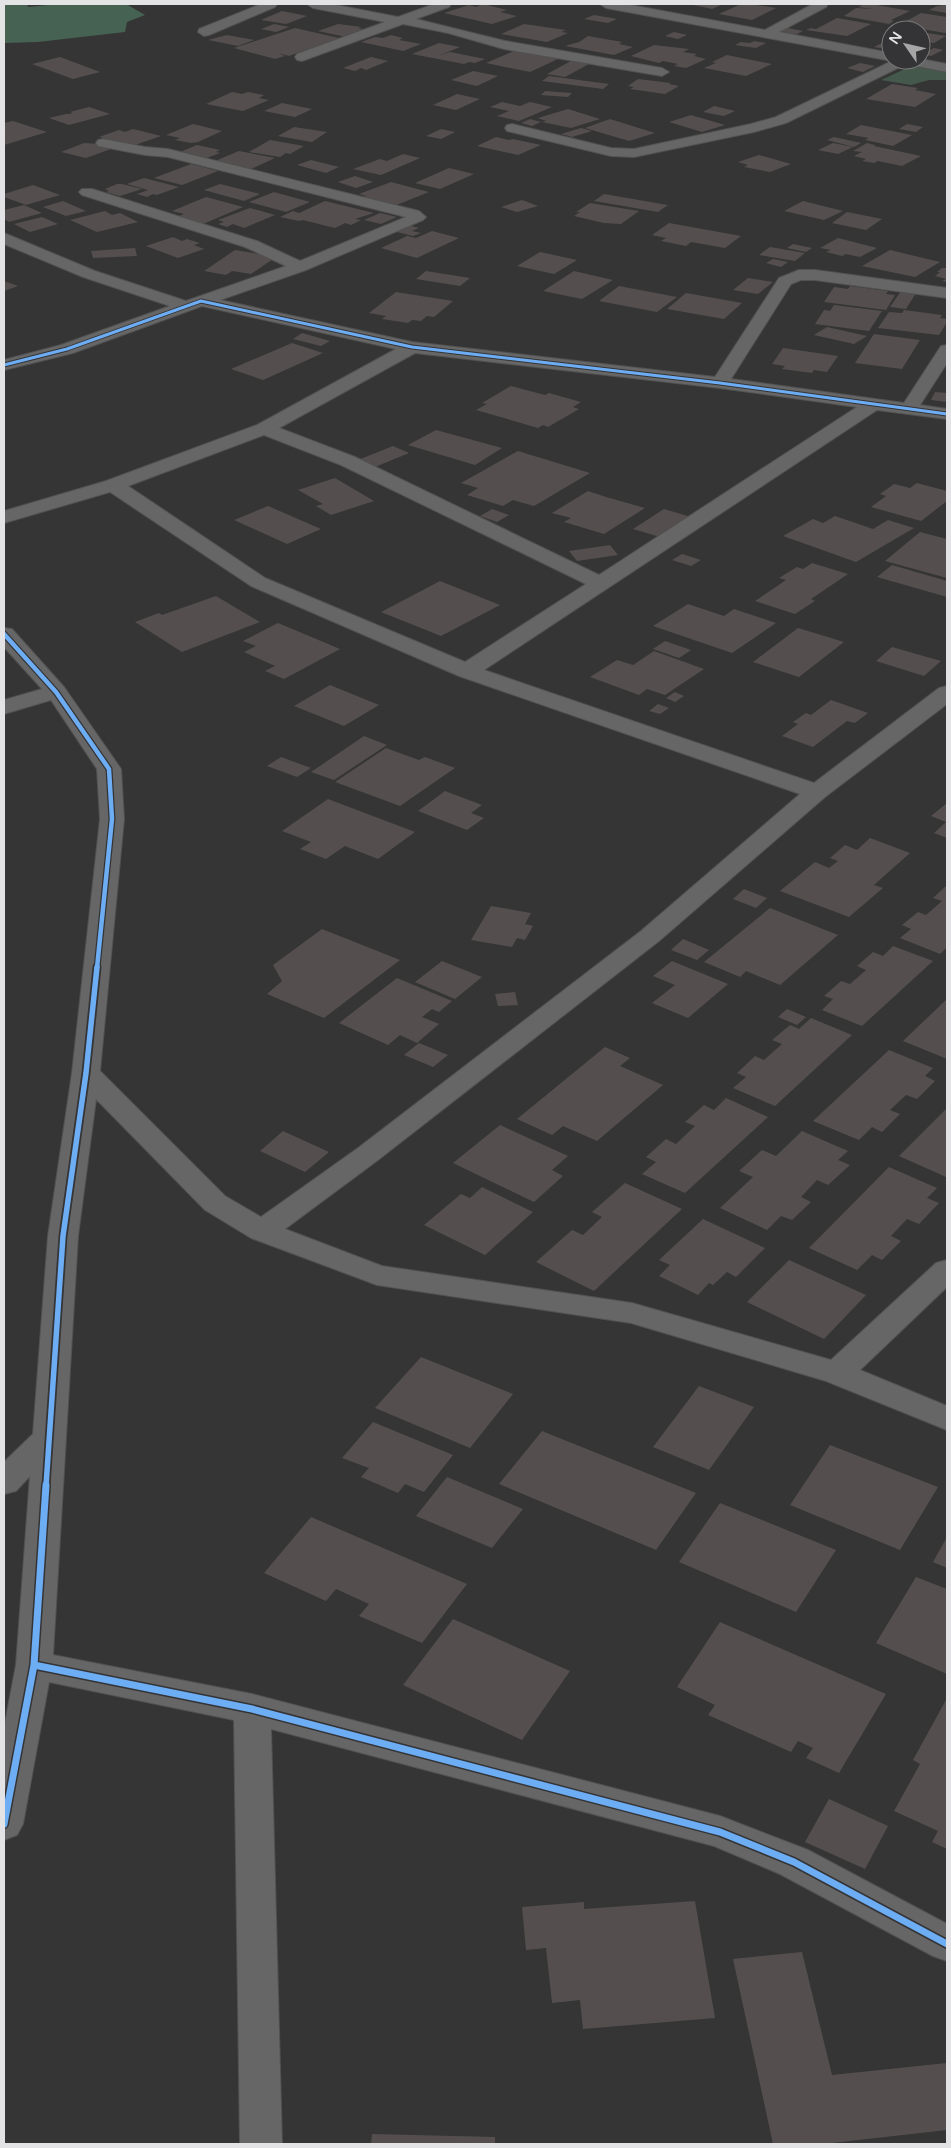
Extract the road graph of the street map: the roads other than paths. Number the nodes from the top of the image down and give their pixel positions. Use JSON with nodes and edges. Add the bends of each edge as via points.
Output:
{"nodes":[{"id":1,"x":272,"y":4,"type":"edge"},
{"id":2,"x":313,"y":4,"type":"edge"},
{"id":3,"x":445,"y":4,"type":"edge"},
{"id":4,"x":606,"y":4,"type":"edge"},
{"id":5,"x":822,"y":4,"type":"edge"},
{"id":6,"x":636,"y":6,"type":"edge"},
{"id":7,"x":401,"y":21,"type":"junction"},
{"id":8,"x":204,"y":32,"type":"dead end"},
{"id":9,"x":766,"y":34,"type":"junction"},
{"id":10,"x":881,"y":55,"type":"edge"},
{"id":11,"x":302,"y":57,"type":"dead end"},
{"id":12,"x":947,"y":57,"type":"edge"},
{"id":13,"x":932,"y":65,"type":"joint"},
{"id":14,"x":947,"y":68,"type":"edge"},
{"id":15,"x":884,"y":70,"type":"edge"},
{"id":16,"x":662,"y":72,"type":"dead end"},
{"id":17,"x":512,"y":128,"type":"dead end"},
{"id":18,"x":103,"y":142,"type":"dead end"},
{"id":19,"x":87,"y":192,"type":"dead end"},
{"id":20,"x":4,"y":238,"type":"edge"},
{"id":21,"x":300,"y":266,"type":"junction"},
{"id":22,"x":947,"y":293,"type":"edge"},
{"id":23,"x":193,"y":304,"type":"junction"},
{"id":24,"x":412,"y":347,"type":"junction"},
{"id":25,"x":947,"y":350,"type":"edge"},
{"id":26,"x":4,"y":364,"type":"edge"},
{"id":27,"x":720,"y":384,"type":"junction"},
{"id":28,"x":875,"y":403,"type":"junction"},
{"id":29,"x":910,"y":407,"type":"junction"},
{"id":30,"x":947,"y":414,"type":"edge"},
{"id":31,"x":264,"y":429,"type":"junction"},
{"id":32,"x":113,"y":485,"type":"junction"},
{"id":33,"x":4,"y":518,"type":"edge"},
{"id":34,"x":600,"y":583,"type":"junction"},
{"id":35,"x":4,"y":634,"type":"edge"},
{"id":36,"x":467,"y":671,"type":"junction"},
{"id":37,"x":56,"y":692,"type":"junction"},
{"id":38,"x":947,"y":693,"type":"edge"},
{"id":39,"x":4,"y":707,"type":"edge"},
{"id":40,"x":817,"y":792,"type":"junction"},
{"id":41,"x":86,"y":1073,"type":"junction"},
{"id":42,"x":262,"y":1231,"type":"junction"},
{"id":43,"x":947,"y":1270,"type":"edge"},
{"id":44,"x":837,"y":1373,"type":"junction"},
{"id":45,"x":947,"y":1419,"type":"edge"},
{"id":46,"x":50,"y":1437,"type":"junction"},
{"id":47,"x":4,"y":1482,"type":"edge"},
{"id":48,"x":34,"y":1665,"type":"junction"},
{"id":49,"x":252,"y":1709,"type":"junction"},
{"id":50,"x":4,"y":1824,"type":"edge"},
{"id":51,"x":947,"y":1944,"type":"edge"},
{"id":52,"x":261,"y":2144,"type":"edge"}],
"edges":[{"from":1,"to":8,"type":"street"},
{"from":2,"to":7,"type":"street"},
{"from":3,"to":7,"type":"street"},
{"from":4,"to":6,"type":"street"},
{"from":5,"to":9,"type":"street"},
{"from":6,"to":9,"type":"street"},
{"from":7,"to":11,"type":"street"},
{"from":7,"to":16,"type":"street","via":[[504,45]]},
{"from":9,"to":10,"type":"street"},
{"from":12,"to":13,"type":"street"},
{"from":13,"to":14,"type":"street"},
{"from":15,"to":17,"type":"street","via":[[781,120],[634,153],[611,152]]},
{"from":18,"to":21,"type":"street","via":[[145,151],[168,152],[418,217]]},
{"from":19,"to":21,"type":"street","via":[[251,244]]},
{"from":20,"to":23,"type":"street","via":[[89,274]]},
{"from":21,"to":23,"type":"street"},
{"from":22,"to":27,"type":"street","via":[[815,275],[791,276]]},
{"from":23,"to":24,"type":"street"},
{"from":23,"to":26,"type":"street","via":[[67,349]]},
{"from":24,"to":27,"type":"street"},
{"from":24,"to":31,"type":"street"},
{"from":25,"to":29,"type":"street"},
{"from":27,"to":28,"type":"street"},
{"from":28,"to":29,"type":"street"},
{"from":28,"to":34,"type":"street"},
{"from":29,"to":30,"type":"street"},
{"from":31,"to":32,"type":"street"},
{"from":31,"to":34,"type":"street","via":[[348,461]]},
{"from":32,"to":33,"type":"street"},
{"from":32,"to":36,"type":"street","via":[[258,582]]},
{"from":34,"to":36,"type":"street"},
{"from":35,"to":37,"type":"street"},
{"from":36,"to":40,"type":"street"},
{"from":37,"to":39,"type":"street"},
{"from":37,"to":41,"type":"street","via":[[109,769],[112,819]]},
{"from":38,"to":40,"type":"street"},
{"from":40,"to":42,"type":"street","via":[[650,936],[368,1154]]},
{"from":41,"to":42,"type":"street","via":[[216,1203]]},
{"from":41,"to":46,"type":"street","via":[[64,1236]]},
{"from":42,"to":44,"type":"street","via":[[376,1275],[632,1313]]},
{"from":43,"to":44,"type":"street"},
{"from":44,"to":45,"type":"street"},
{"from":46,"to":47,"type":"street"},
{"from":46,"to":48,"type":"street"},
{"from":48,"to":49,"type":"street"},
{"from":48,"to":50,"type":"street"},
{"from":49,"to":51,"type":"street","via":[[720,1832],[794,1862]]},
{"from":49,"to":52,"type":"street"}]}
